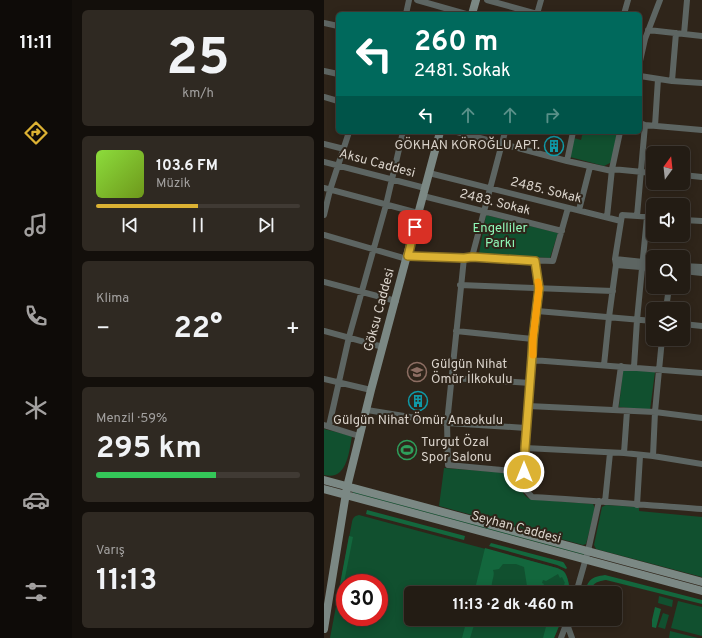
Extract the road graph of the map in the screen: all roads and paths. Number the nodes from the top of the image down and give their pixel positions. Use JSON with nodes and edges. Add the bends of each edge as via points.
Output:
{"nodes":[{"id":1,"x":409,"y":0,"type":"edge"},
{"id":2,"x":417,"y":0,"type":"edge"},
{"id":3,"x":476,"y":0,"type":"edge"},
{"id":4,"x":487,"y":0,"type":"edge"},
{"id":5,"x":541,"y":0,"type":"edge"},
{"id":6,"x":628,"y":0,"type":"edge"},
{"id":7,"x":660,"y":0,"type":"edge"},
{"id":8,"x":687,"y":0,"type":"edge"},
{"id":9,"x":406,"y":12,"type":"edge"},
{"id":10,"x":459,"y":12,"type":"edge"},
{"id":11,"x":473,"y":12,"type":"edge"},
{"id":12,"x":530,"y":12,"type":"edge"},
{"id":13,"x":538,"y":12,"type":"edge"},
{"id":14,"x":625,"y":12,"type":"edge"},
{"id":15,"x":324,"y":23,"type":"edge"},
{"id":16,"x":336,"y":26,"type":"edge"},
{"id":17,"x":648,"y":30,"type":"junction"},
{"id":18,"x":676,"y":34,"type":"junction"},
{"id":19,"x":684,"y":34,"type":"junction"},
{"id":20,"x":702,"y":36,"type":"edge"},
{"id":21,"x":642,"y":39,"type":"edge"},
{"id":22,"x":324,"y":70,"type":"edge"},
{"id":23,"x":336,"y":73,"type":"edge"},
{"id":24,"x":642,"y":76,"type":"edge"},
{"id":25,"x":658,"y":79,"type":"junction"},
{"id":26,"x":672,"y":81,"type":"junction"},
{"id":27,"x":702,"y":83,"type":"edge"},
{"id":28,"x":324,"y":97,"type":"edge"},
{"id":29,"x":336,"y":100,"type":"edge"},
{"id":30,"x":643,"y":124,"type":"edge"},
{"id":31,"x":655,"y":126,"type":"junction"},
{"id":32,"x":702,"y":130,"type":"edge"},
{"id":33,"x":348,"y":134,"type":"edge"},
{"id":34,"x":402,"y":134,"type":"edge"},
{"id":35,"x":439,"y":134,"type":"edge"},
{"id":36,"x":465,"y":134,"type":"edge"},
{"id":37,"x":505,"y":134,"type":"edge"},
{"id":38,"x":573,"y":134,"type":"edge"},
{"id":39,"x":620,"y":134,"type":"edge"},
{"id":40,"x":503,"y":143,"type":"junction"},
{"id":41,"x":324,"y":144,"type":"edge"},
{"id":42,"x":344,"y":149,"type":"junction"},
{"id":43,"x":567,"y":161,"type":"junction"},
{"id":44,"x":324,"y":162,"type":"edge"},
{"id":45,"x":338,"y":166,"type":"junction"},
{"id":46,"x":590,"y":167,"type":"junction"},
{"id":47,"x":612,"y":170,"type":"junction"},
{"id":48,"x":641,"y":172,"type":"junction"},
{"id":49,"x":646,"y":172,"type":"edge"},
{"id":50,"x":428,"y":173,"type":"junction"},
{"id":51,"x":690,"y":176,"type":"edge"},
{"id":52,"x":702,"y":177,"type":"edge"},
{"id":53,"x":391,"y":180,"type":"junction"},
{"id":54,"x":491,"y":188,"type":"junction"},
{"id":55,"x":327,"y":189,"type":"edge"},
{"id":56,"x":424,"y":192,"type":"junction"},
{"id":57,"x":386,"y":205,"type":"junction"},
{"id":58,"x":568,"y":208,"type":"junction"},
{"id":59,"x":579,"y":210,"type":"junction"},
{"id":60,"x":484,"y":212,"type":"junction"},
{"id":61,"x":418,"y":213,"type":"junction"},
{"id":62,"x":324,"y":215,"type":"edge"},
{"id":63,"x":637,"y":216,"type":"junction"},
{"id":64,"x":607,"y":217,"type":"junction"},
{"id":65,"x":646,"y":217,"type":"edge"},
{"id":66,"x":690,"y":220,"type":"edge"},
{"id":67,"x":621,"y":221,"type":"junction"},
{"id":68,"x":702,"y":221,"type":"edge"},
{"id":69,"x":562,"y":231,"type":"junction"},
{"id":70,"x":324,"y":235,"type":"edge"},
{"id":71,"x":646,"y":240,"type":"edge"},
{"id":72,"x":373,"y":249,"type":"junction"},
{"id":73,"x":407,"y":257,"type":"junction"},
{"id":74,"x":472,"y":257,"type":"junction"},
{"id":75,"x":464,"y":258,"type":"junction"},
{"id":76,"x":535,"y":261,"type":"junction"},
{"id":77,"x":616,"y":262,"type":"junction"},
{"id":78,"x":642,"y":264,"type":"junction"},
{"id":79,"x":646,"y":264,"type":"edge"},
{"id":80,"x":646,"y":265,"type":"edge"},
{"id":81,"x":690,"y":266,"type":"edge"},
{"id":82,"x":702,"y":267,"type":"edge"},
{"id":83,"x":690,"y":272,"type":"edge"},
{"id":84,"x":702,"y":273,"type":"edge"},
{"id":85,"x":324,"y":282,"type":"edge"},
{"id":86,"x":460,"y":285,"type":"junction"},
{"id":87,"x":539,"y":288,"type":"junction"},
{"id":88,"x":613,"y":291,"type":"junction"},
{"id":89,"x":362,"y":292,"type":"junction"},
{"id":90,"x":396,"y":301,"type":"junction"},
{"id":91,"x":537,"y":311,"type":"junction"},
{"id":92,"x":609,"y":317,"type":"junction"},
{"id":93,"x":637,"y":320,"type":"junction"},
{"id":94,"x":646,"y":321,"type":"edge"},
{"id":95,"x":690,"y":325,"type":"edge"},
{"id":96,"x":702,"y":326,"type":"edge"},
{"id":97,"x":324,"y":331,"type":"edge"},
{"id":98,"x":456,"y":331,"type":"junction"},
{"id":99,"x":349,"y":337,"type":"junction"},
{"id":100,"x":533,"y":339,"type":"junction"},
{"id":101,"x":661,"y":346,"type":"edge"},
{"id":102,"x":383,"y":347,"type":"junction"},
{"id":103,"x":532,"y":360,"type":"junction"},
{"id":104,"x":604,"y":365,"type":"junction"},
{"id":105,"x":621,"y":366,"type":"junction"},
{"id":106,"x":634,"y":367,"type":"junction"},
{"id":107,"x":659,"y":369,"type":"junction"},
{"id":108,"x":702,"y":373,"type":"edge"},
{"id":109,"x":452,"y":378,"type":"junction"},
{"id":110,"x":324,"y":379,"type":"edge"},
{"id":111,"x":339,"y":383,"type":"junction"},
{"id":112,"x":530,"y":383,"type":"junction"},
{"id":113,"x":371,"y":390,"type":"junction"},
{"id":114,"x":528,"y":406,"type":"junction"},
{"id":115,"x":367,"y":410,"type":"junction"},
{"id":116,"x":615,"y":410,"type":"junction"},
{"id":117,"x":627,"y":411,"type":"junction"},
{"id":118,"x":655,"y":412,"type":"junction"},
{"id":119,"x":702,"y":418,"type":"edge"},
{"id":120,"x":448,"y":423,"type":"junction"},
{"id":121,"x":326,"y":426,"type":"edge"},
{"id":122,"x":526,"y":428,"type":"junction"},
{"id":123,"x":360,"y":436,"type":"junction"},
{"id":124,"x":525,"y":448,"type":"junction"},
{"id":125,"x":610,"y":453,"type":"junction"},
{"id":126,"x":624,"y":454,"type":"junction"},
{"id":127,"x":640,"y":456,"type":"junction"},
{"id":128,"x":653,"y":456,"type":"junction"},
{"id":129,"x":702,"y":464,"type":"edge"},
{"id":130,"x":524,"y":472,"type":"junction"},
{"id":131,"x":324,"y":480,"type":"edge"},
{"id":132,"x":324,"y":489,"type":"edge"},
{"id":133,"x":346,"y":491,"type":"junction"},
{"id":134,"x":602,"y":501,"type":"junction"},
{"id":135,"x":637,"y":505,"type":"junction"},
{"id":136,"x":702,"y":510,"type":"edge"},
{"id":137,"x":587,"y":555,"type":"junction"},
{"id":138,"x":702,"y":582,"type":"edge"},
{"id":139,"x":578,"y":586,"type":"edge"},
{"id":140,"x":702,"y":591,"type":"edge"},
{"id":141,"x":566,"y":626,"type":"edge"},
{"id":142,"x":569,"y":626,"type":"edge"},
{"id":143,"x":324,"y":629,"type":"edge"},
{"id":144,"x":561,"y":638,"type":"edge"},
{"id":145,"x":572,"y":638,"type":"edge"}],
"edges":[{"from":1,"to":9,"type":"street"},
{"from":2,"to":10,"type":"street"},
{"from":3,"to":11,"type":"street"},
{"from":4,"to":12,"type":"street"},
{"from":5,"to":13,"type":"street"},
{"from":6,"to":14,"type":"street"},
{"from":7,"to":17,"type":"street"},
{"from":8,"to":19,"type":"street"},
{"from":15,"to":16,"type":"street"},
{"from":17,"to":18,"type":"street"},
{"from":17,"to":21,"type":"street"},
{"from":18,"to":19,"type":"street"},
{"from":18,"to":26,"type":"street"},
{"from":19,"to":20,"type":"street"},
{"from":22,"to":23,"type":"street"},
{"from":24,"to":25,"type":"street"},
{"from":25,"to":26,"type":"street"},
{"from":25,"to":31,"type":"street"},
{"from":26,"to":27,"type":"street"},
{"from":28,"to":29,"type":"street"},
{"from":30,"to":31,"type":"street"},
{"from":30,"to":48,"type":"street"},
{"from":31,"to":32,"type":"street"},
{"from":33,"to":42,"type":"street"},
{"from":34,"to":53,"type":"street"},
{"from":35,"to":50,"type":"street","name":"Göksu Caddesi"},
{"from":36,"to":40,"type":"street"},
{"from":37,"to":40,"type":"street"},
{"from":38,"to":43,"type":"street"},
{"from":39,"to":47,"type":"street"},
{"from":40,"to":43,"type":"street"},
{"from":40,"to":54,"type":"street"},
{"from":41,"to":42,"type":"street"},
{"from":42,"to":45,"type":"street"},
{"from":43,"to":46,"type":"street"},
{"from":44,"to":45,"type":"street","name":"Aksu Caddesi"},
{"from":45,"to":53,"type":"street","name":"Aksu Caddesi"},
{"from":45,"to":55,"type":"street"},
{"from":46,"to":47,"type":"street"},
{"from":46,"to":59,"type":"street"},
{"from":47,"to":48,"type":"street"},
{"from":47,"to":64,"type":"street"},
{"from":48,"to":49,"type":"street"},
{"from":48,"to":63,"type":"street"},
{"from":50,"to":54,"type":"street","name":"2485. Sokak"},
{"from":50,"to":56,"type":"street","name":"Göksu Caddesi"},
{"from":51,"to":52,"type":"street"},
{"from":53,"to":56,"type":"street","name":"Aksu Caddesi"},
{"from":53,"to":57,"type":"street"},
{"from":54,"to":58,"type":"street","name":"2485. Sokak"},
{"from":54,"to":60,"type":"street"},
{"from":55,"to":57,"type":"street"},
{"from":55,"to":62,"type":"street"},
{"from":56,"to":60,"type":"street","name":"2483. Sokak"},
{"from":56,"to":61,"type":"street","name":"Göksu Caddesi"},
{"from":57,"to":61,"type":"street"},
{"from":57,"to":72,"type":"street"},
{"from":58,"to":59,"type":"street","name":"2485. Sokak"},
{"from":58,"to":69,"type":"street"},
{"from":59,"to":64,"type":"street","name":"2485. Sokak"},
{"from":60,"to":69,"type":"street","name":"2483. Sokak"},
{"from":60,"to":74,"type":"street"},
{"from":61,"to":73,"type":"street","name":"Göksu Caddesi"},
{"from":63,"to":65,"type":"street"},
{"from":63,"to":67,"type":"street","via":[[622,215]]},
{"from":64,"to":67,"type":"street","name":"2485. Sokak"},
{"from":66,"to":68,"type":"street"},
{"from":67,"to":77,"type":"street"},
{"from":69,"to":76,"type":"street","via":[[553,261]]},
{"from":70,"to":72,"type":"street"},
{"from":71,"to":78,"type":"street"},
{"from":72,"to":73,"type":"street"},
{"from":72,"to":89,"type":"street"},
{"from":73,"to":75,"type":"street"},
{"from":73,"to":90,"type":"street","name":"Göksu Caddesi"},
{"from":74,"to":75,"type":"street"},
{"from":74,"to":76,"type":"street"},
{"from":75,"to":86,"type":"street"},
{"from":76,"to":87,"type":"street"},
{"from":77,"to":78,"type":"street"},
{"from":77,"to":88,"type":"street"},
{"from":78,"to":79,"type":"street"},
{"from":78,"to":80,"type":"street"},
{"from":78,"to":93,"type":"street"},
{"from":81,"to":82,"type":"street"},
{"from":83,"to":84,"type":"street"},
{"from":85,"to":89,"type":"street"},
{"from":86,"to":87,"type":"street"},
{"from":86,"to":98,"type":"street"},
{"from":87,"to":88,"type":"street"},
{"from":87,"to":91,"type":"street"},
{"from":88,"to":92,"type":"street"},
{"from":89,"to":90,"type":"street"},
{"from":89,"to":99,"type":"street"},
{"from":90,"to":102,"type":"street","name":"Göksu Caddesi"},
{"from":91,"to":92,"type":"street"},
{"from":91,"to":100,"type":"street"},
{"from":92,"to":93,"type":"street"},
{"from":92,"to":104,"type":"street"},
{"from":93,"to":94,"type":"street"},
{"from":93,"to":106,"type":"street"},
{"from":95,"to":96,"type":"street"},
{"from":97,"to":99,"type":"street"},
{"from":98,"to":100,"type":"street"},
{"from":98,"to":109,"type":"street"},
{"from":99,"to":102,"type":"street"},
{"from":99,"to":111,"type":"street"},
{"from":100,"to":103,"type":"street"},
{"from":101,"to":107,"type":"street"},
{"from":102,"to":113,"type":"street","name":"Göksu Caddesi"},
{"from":103,"to":104,"type":"street"},
{"from":103,"to":112,"type":"street"},
{"from":104,"to":105,"type":"street"},
{"from":105,"to":106,"type":"street"},
{"from":105,"to":116,"type":"street"},
{"from":106,"to":107,"type":"street"},
{"from":107,"to":108,"type":"street"},
{"from":107,"to":118,"type":"street"},
{"from":109,"to":112,"type":"street"},
{"from":109,"to":120,"type":"street"},
{"from":110,"to":111,"type":"street"},
{"from":111,"to":113,"type":"street"},
{"from":111,"to":121,"type":"street"},
{"from":112,"to":114,"type":"street"},
{"from":113,"to":115,"type":"street","name":"Göksu Caddesi"},
{"from":114,"to":116,"type":"street"},
{"from":114,"to":122,"type":"street"},
{"from":115,"to":120,"type":"street"},
{"from":115,"to":123,"type":"street","name":"Göksu Caddesi"},
{"from":116,"to":117,"type":"street"},
{"from":117,"to":118,"type":"street"},
{"from":117,"to":126,"type":"street"},
{"from":118,"to":119,"type":"street"},
{"from":118,"to":128,"type":"street"},
{"from":120,"to":122,"type":"street"},
{"from":120,"to":130,"type":"street","via":[[448,465]]},
{"from":121,"to":123,"type":"street"},
{"from":122,"to":124,"type":"street"},
{"from":123,"to":133,"type":"street","name":"Göksu Caddesi"},
{"from":124,"to":125,"type":"street"},
{"from":124,"to":130,"type":"street"},
{"from":125,"to":126,"type":"street"},
{"from":125,"to":134,"type":"street"},
{"from":126,"to":127,"type":"street"},
{"from":127,"to":128,"type":"street"},
{"from":127,"to":135,"type":"street"},
{"from":128,"to":129,"type":"street"},
{"from":130,"to":134,"type":"street","via":[[525,489],[532,497]]},
{"from":131,"to":133,"type":"street","name":"Seyhan Caddesi"},
{"from":132,"to":133,"type":"street","name":"Seyhan Caddesi"},
{"from":133,"to":137,"type":"street","name":"Seyhan Caddesi"},
{"from":133,"to":143,"type":"street","name":"Göksu Caddesi"},
{"from":134,"to":135,"type":"street"},
{"from":134,"to":137,"type":"street"},
{"from":135,"to":136,"type":"street"},
{"from":137,"to":138,"type":"street","name":"Seyhan Caddesi"},
{"from":137,"to":139,"type":"street"},
{"from":137,"to":140,"type":"street","name":"Seyhan Caddesi"},
{"from":141,"to":144,"type":"street"},
{"from":142,"to":145,"type":"street"}]}
